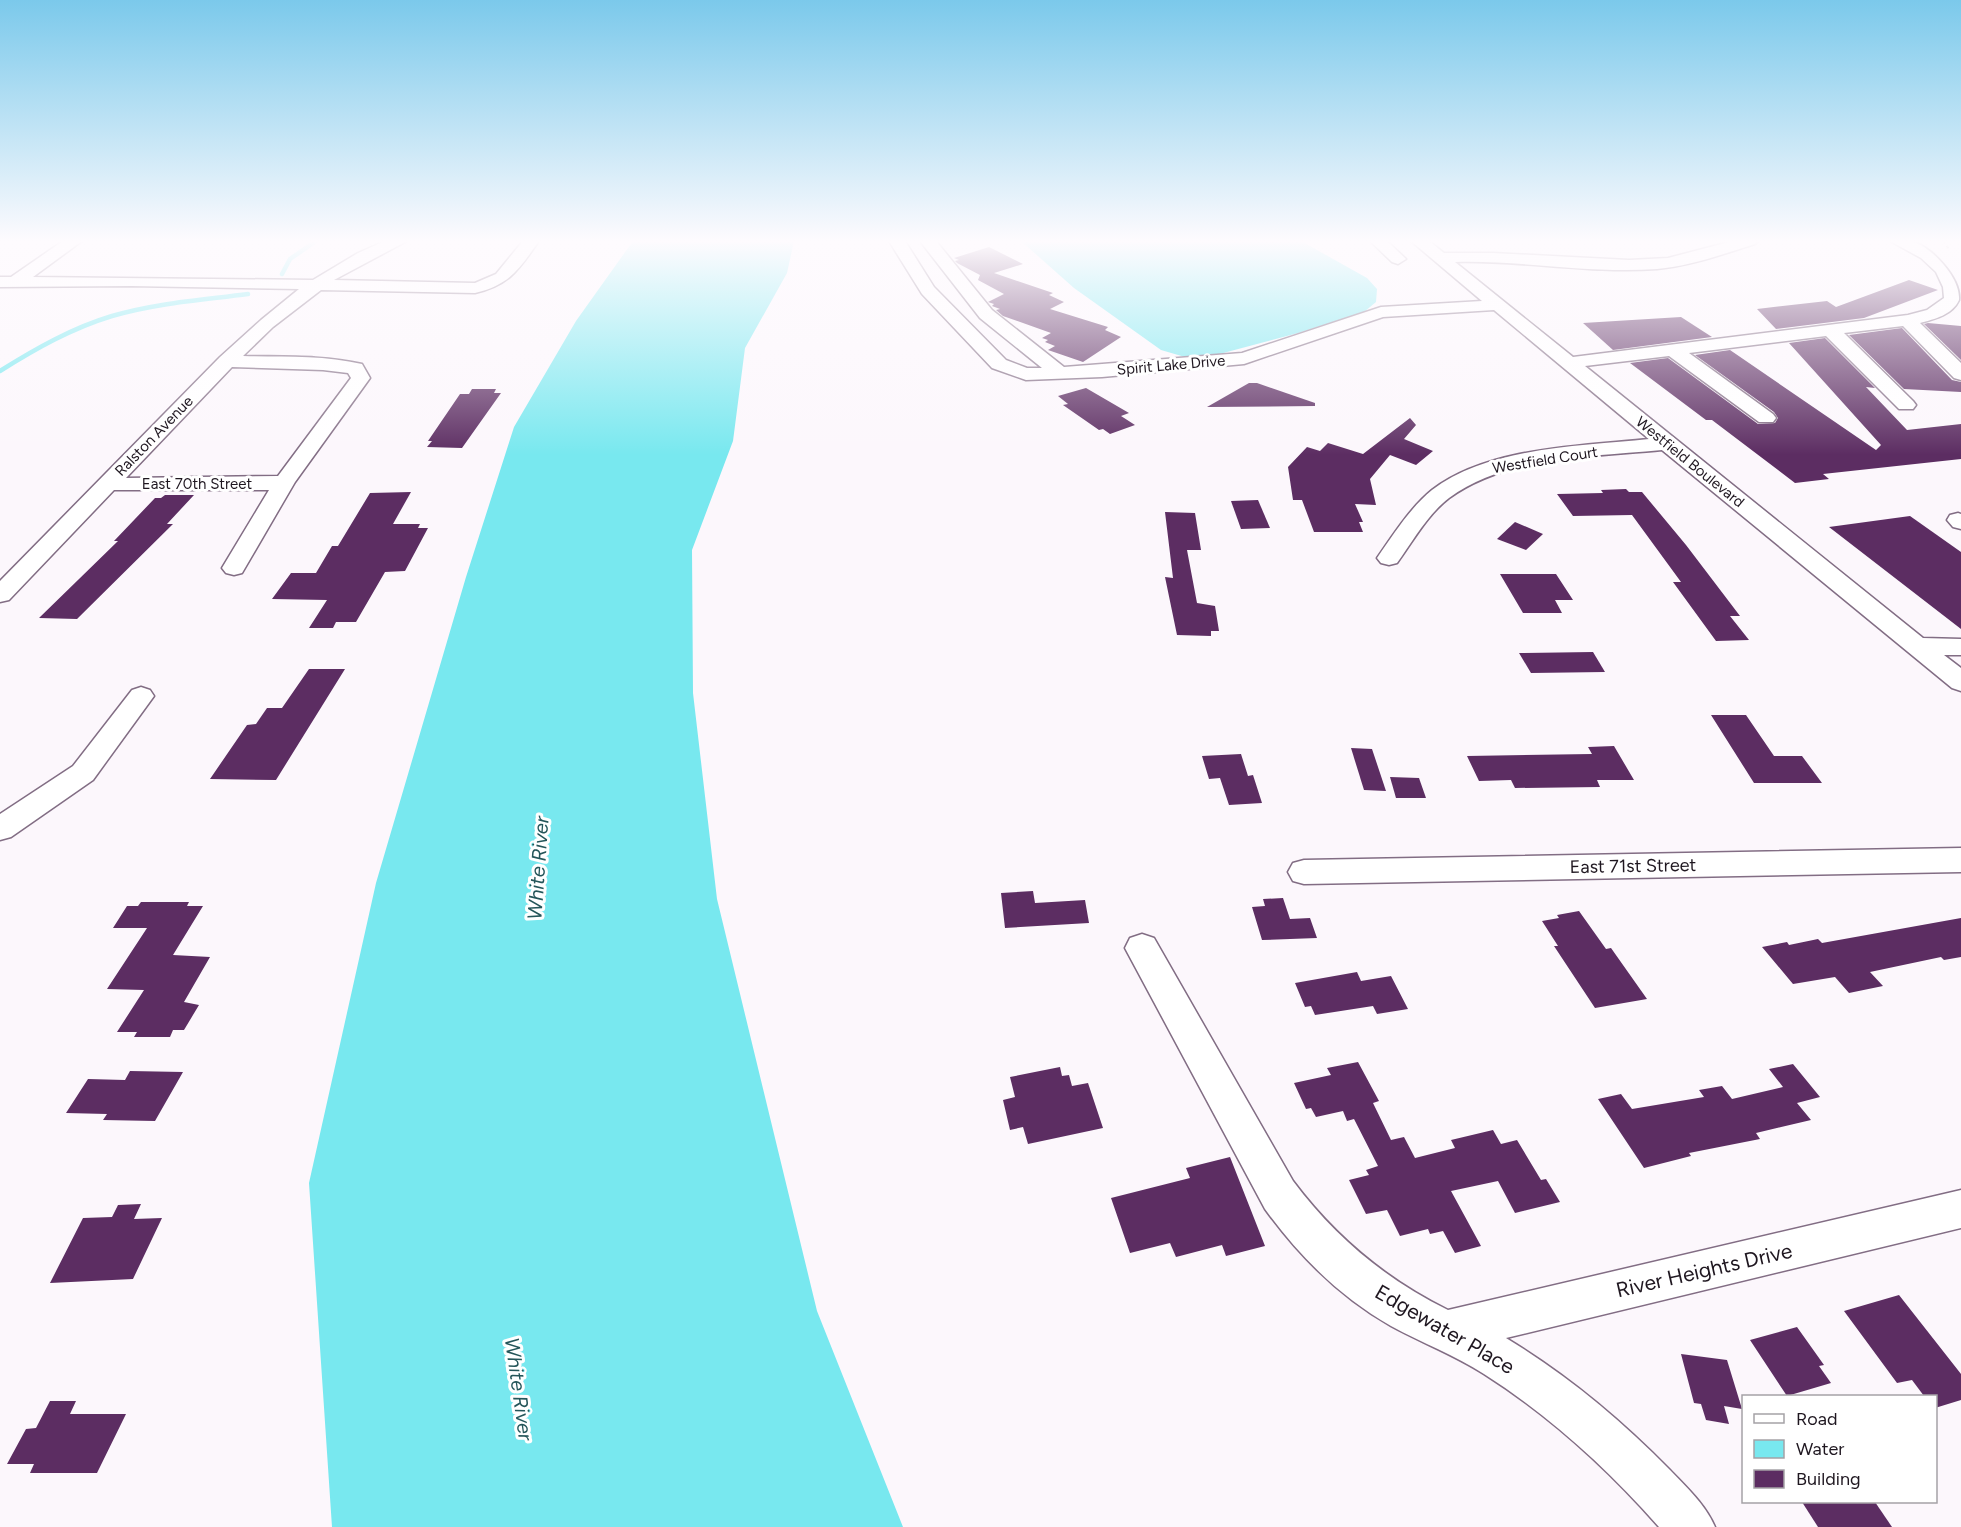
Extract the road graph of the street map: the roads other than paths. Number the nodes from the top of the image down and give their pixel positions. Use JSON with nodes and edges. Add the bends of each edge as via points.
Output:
{"nodes":[{"id":1,"x":283,"y":312,"type":"edge"},
{"id":2,"x":949,"y":312,"type":"edge"},
{"id":3,"x":985,"y":312,"type":"edge"},
{"id":4,"x":1381,"y":312,"type":"edge"},
{"id":5,"x":1506,"y":312,"type":"edge"},
{"id":6,"x":1934,"y":312,"type":"edge"},
{"id":7,"x":1907,"y":320,"type":"junction"},
{"id":8,"x":1830,"y":330,"type":"junction"},
{"id":9,"x":1673,"y":350,"type":"junction"},
{"id":10,"x":227,"y":361,"type":"junction"},
{"id":11,"x":1568,"y":363,"type":"junction"},
{"id":12,"x":1060,"y":373,"type":"junction"},
{"id":13,"x":1961,"y":374,"type":"edge"},
{"id":14,"x":1906,"y":405,"type":"dead end"},
{"id":15,"x":1766,"y":418,"type":"dead end"},
{"id":16,"x":1666,"y":443,"type":"junction"},
{"id":17,"x":285,"y":481,"type":"junction"},
{"id":18,"x":108,"y":484,"type":"junction"},
{"id":19,"x":1389,"y":558,"type":"dead end"},
{"id":20,"x":234,"y":568,"type":"dead end"},
{"id":21,"x":0,"y":595,"type":"edge"},
{"id":22,"x":1916,"y":645,"type":"junction"},
{"id":23,"x":1961,"y":646,"type":"edge"},
{"id":24,"x":1961,"y":682,"type":"edge"},
{"id":25,"x":141,"y":696,"type":"dead end"},
{"id":26,"x":0,"y":829,"type":"edge"},
{"id":27,"x":1961,"y":860,"type":"edge"},
{"id":28,"x":1304,"y":872,"type":"dead end"},
{"id":29,"x":1142,"y":948,"type":"dead end"},
{"id":30,"x":1961,"y":1209,"type":"edge"},
{"id":31,"x":1447,"y":1331,"type":"junction"},
{"id":32,"x":1691,"y":1527,"type":"edge"}],
"edges":[{"from":1,"to":10,"type":"street","name":"Ralston Avenue"},
{"from":2,"to":12,"type":"street","name":"Spirit Lake Drive","via":[[996,362],[1008,369],[1026,374]]},
{"from":3,"to":12,"type":"street"},
{"from":4,"to":12,"type":"street","name":"Spirit Lake Drive","via":[[1244,358]]},
{"from":5,"to":11,"type":"street","name":"Westfield Boulevard"},
{"from":6,"to":7,"type":"street"},
{"from":7,"to":8,"type":"street"},
{"from":7,"to":13,"type":"street"},
{"from":8,"to":9,"type":"street"},
{"from":8,"to":14,"type":"street"},
{"from":9,"to":11,"type":"street"},
{"from":9,"to":15,"type":"street"},
{"from":10,"to":17,"type":"street","via":[[355,368],[361,378]]},
{"from":10,"to":18,"type":"street","name":"Ralston Avenue"},
{"from":11,"to":16,"type":"street","name":"Westfield Boulevard"},
{"from":16,"to":19,"type":"street","name":"Westfield Court","via":[[1538,458],[1486,469],[1442,494],[1416,520]]},
{"from":16,"to":22,"type":"street","name":"Westfield Boulevard"},
{"from":17,"to":18,"type":"street","name":"East 70th Street"},
{"from":17,"to":20,"type":"street"},
{"from":18,"to":21,"type":"street","name":"Ralston Avenue"},
{"from":22,"to":23,"type":"street"},
{"from":22,"to":24,"type":"street","name":"Westfield Boulevard"},
{"from":25,"to":26,"type":"street","via":[[83,772]]},
{"from":27,"to":28,"type":"street","name":"East 71st Street"},
{"from":29,"to":31,"type":"street","name":"Edgewater Place","via":[[1292,1213],[1345,1269],[1394,1304]]},
{"from":30,"to":31,"type":"street","name":"River Heights Drive"},
{"from":31,"to":32,"type":"street","name":"Edgewater Place","via":[[1497,1357],[1572,1409],[1627,1457]]}]}
